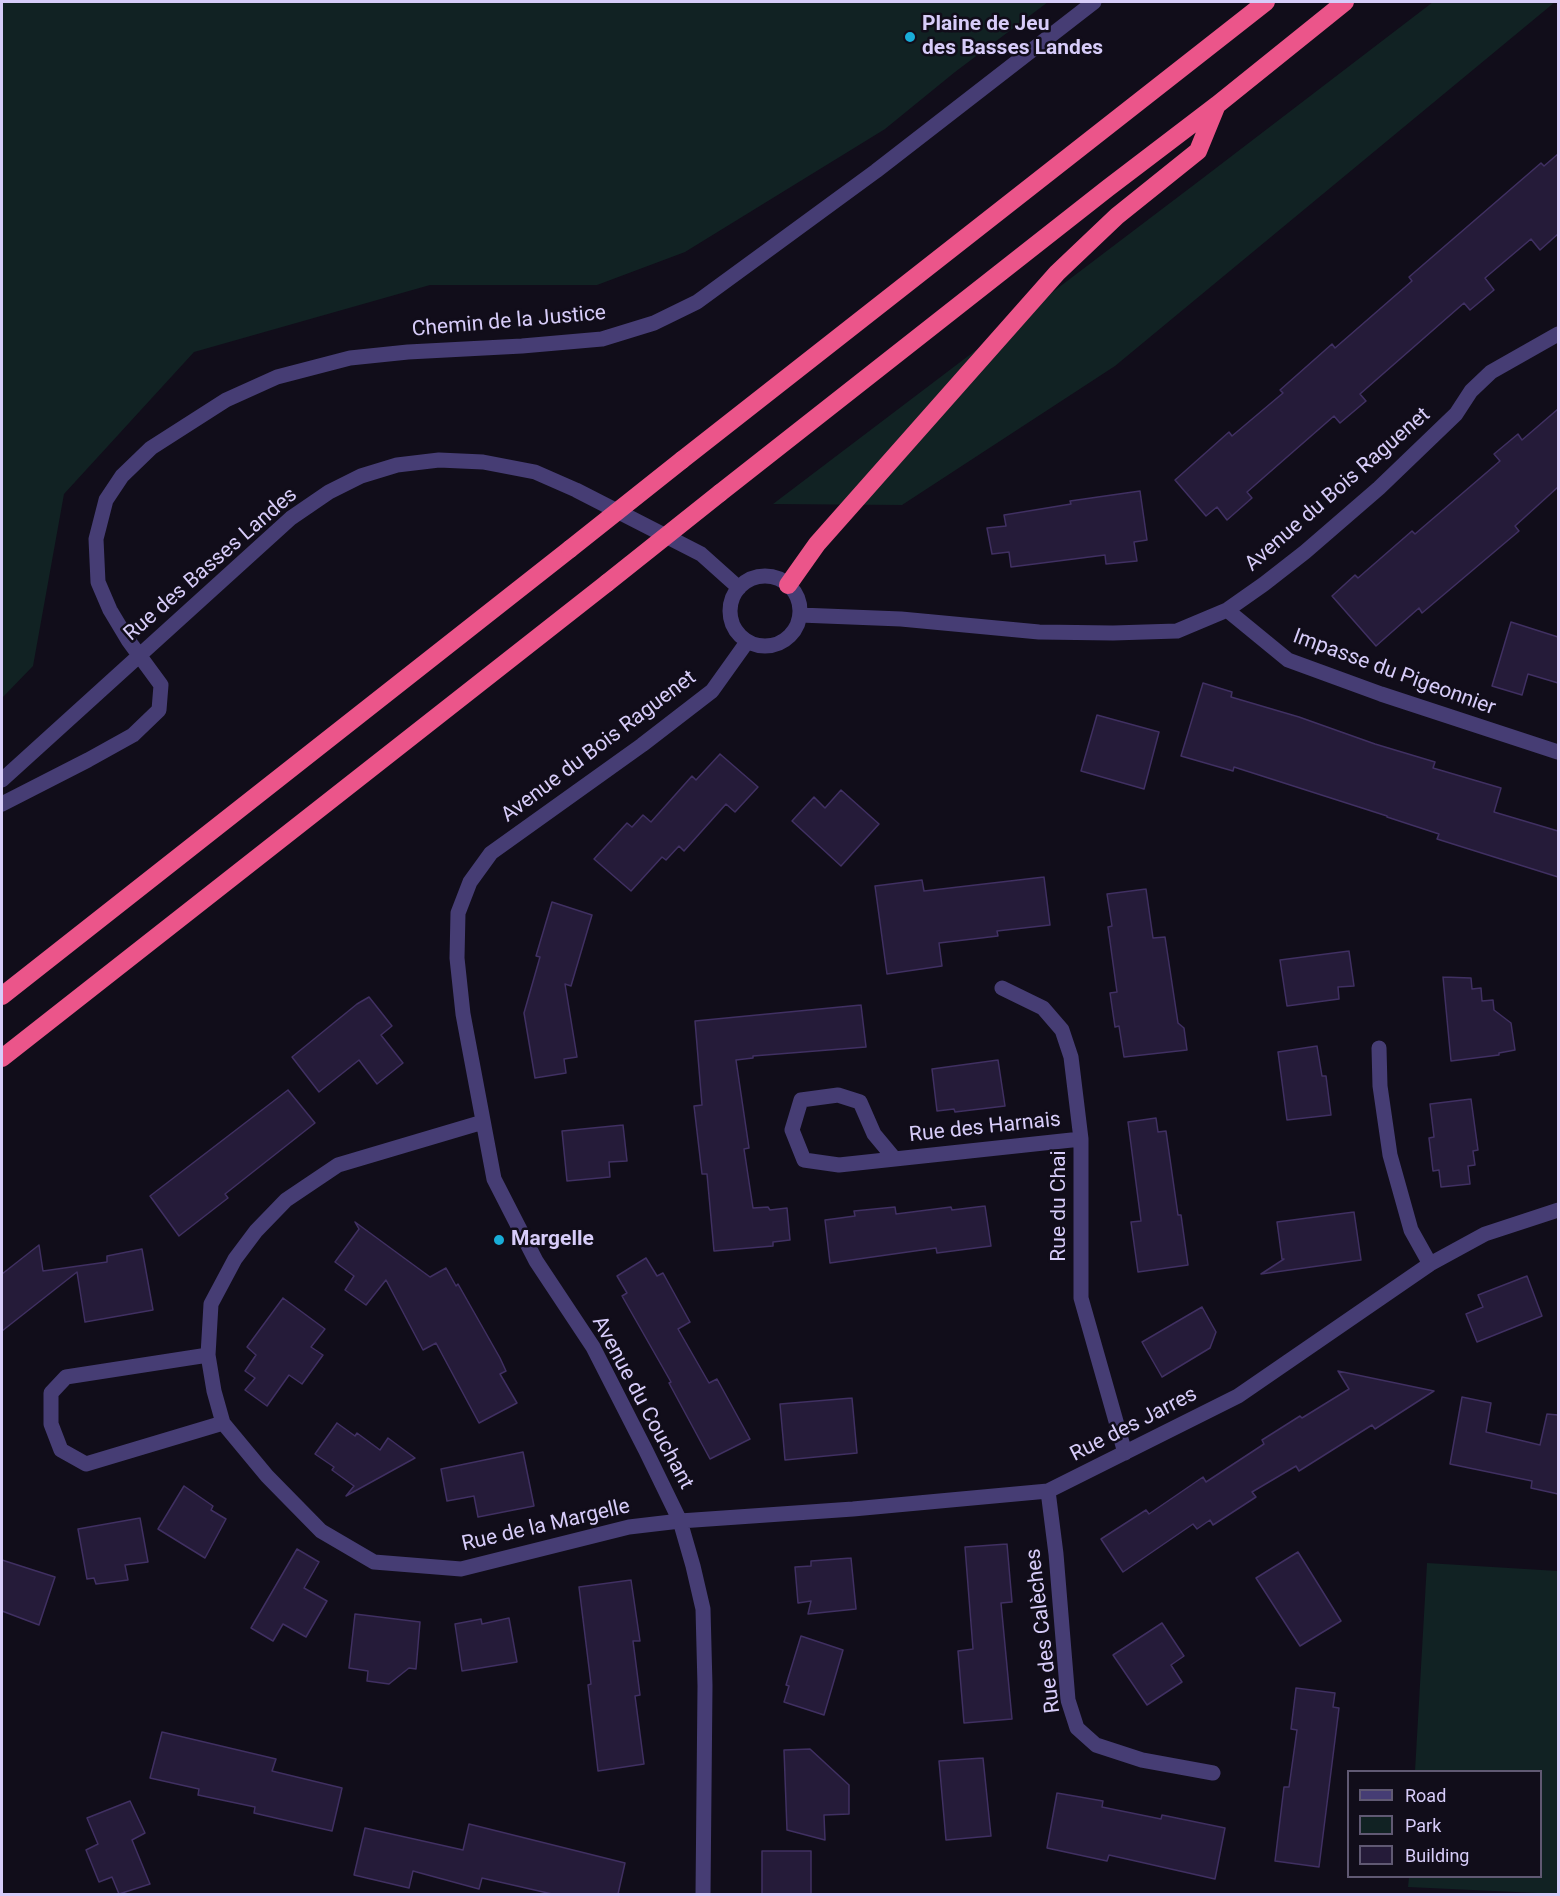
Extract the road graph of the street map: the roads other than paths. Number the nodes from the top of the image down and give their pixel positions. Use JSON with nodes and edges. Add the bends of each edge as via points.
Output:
{"nodes":[{"id":1,"x":1094,"y":2,"type":"edge"},
{"id":2,"x":1266,"y":2,"type":"edge"},
{"id":3,"x":1345,"y":2,"type":"edge"},
{"id":4,"x":1217,"y":105,"type":"junction"},
{"id":5,"x":1558,"y":334,"type":"edge"},
{"id":6,"x":788,"y":585,"type":"junction"},
{"id":7,"x":739,"y":588,"type":"junction"},
{"id":8,"x":1227,"y":610,"type":"junction"},
{"id":9,"x":800,"y":615,"type":"junction"},
{"id":10,"x":747,"y":642,"type":"junction"},
{"id":11,"x":140,"y":655,"type":"junction"},
{"id":12,"x":1558,"y":752,"type":"edge"},
{"id":13,"x":2,"y":780,"type":"edge"},
{"id":14,"x":2,"y":804,"type":"edge"},
{"id":15,"x":470,"y":882,"type":"joint"},
{"id":16,"x":1002,"y":988,"type":"dead end"},
{"id":17,"x":2,"y":996,"type":"edge"},
{"id":18,"x":1379,"y":1048,"type":"dead end"},
{"id":19,"x":2,"y":1058,"type":"edge"},
{"id":20,"x":483,"y":1122,"type":"junction"},
{"id":21,"x":1081,"y":1139,"type":"junction"},
{"id":22,"x":894,"y":1158,"type":"junction"},
{"id":23,"x":1558,"y":1212,"type":"edge"},
{"id":24,"x":1430,"y":1264,"type":"junction"},
{"id":25,"x":208,"y":1355,"type":"junction"},
{"id":26,"x":223,"y":1423,"type":"junction"},
{"id":27,"x":1125,"y":1453,"type":"junction"},
{"id":28,"x":1048,"y":1491,"type":"junction"},
{"id":29,"x":680,"y":1521,"type":"junction"},
{"id":30,"x":1214,"y":1773,"type":"dead end"},
{"id":31,"x":703,"y":1894,"type":"edge"}],
"edges":[{"from":1,"to":11,"type":"street","name":"Chemin de la Justice","via":[[776,245],[697,302],[654,323],[602,339],[350,358],[277,377],[226,400],[151,448],[122,476],[106,500],[96,539],[98,582],[110,610]]},
{"from":2,"to":17,"type":"highway","bridge":true},
{"from":3,"to":4,"type":"highway"},
{"from":4,"to":6,"type":"highway","via":[[1198,151],[1117,216],[1057,273],[817,544]]},
{"from":4,"to":19,"type":"highway","bridge":true},
{"from":5,"to":8,"type":"street","name":"Avenue du Bois Raguenet","via":[[1491,372],[1456,414],[1379,488],[1305,552]]},
{"from":6,"to":7,"type":"street","via":[[768,576],[747,581]]},
{"from":6,"to":9,"type":"street","via":[[800,604]]},
{"from":7,"to":10,"type":"street","via":[[730,611],[732,623]]},
{"from":7,"to":11,"type":"street","name":"Rue des Basses Landes","via":[[701,554],[535,472],[483,462],[439,460],[397,465],[361,476],[329,492],[291,518]]},
{"from":8,"to":9,"type":"street","name":"Avenue du Bois Raguenet","via":[[1177,631],[1113,633],[1039,632],[901,619]]},
{"from":8,"to":12,"type":"street","name":"Impasse du Pigeonnier","via":[[1288,660]]},
{"from":9,"to":10,"type":"street","via":[[797,626],[781,643],[758,646]]},
{"from":10,"to":15,"type":"street","name":"Avenue du Bois Raguenet","via":[[712,691],[490,853]]},
{"from":11,"to":13,"type":"street","name":"Rue des Basses Landes"},
{"from":11,"to":14,"type":"street","name":"Chemin de la Justice","via":[[162,685],[159,710],[133,735]]},
{"from":15,"to":20,"type":"street","name":"Avenue du Couchant","via":[[458,913],[457,958]]},
{"from":16,"to":21,"type":"street","name":"Rue du Chai","via":[[1044,1008],[1062,1030],[1071,1057]]},
{"from":18,"to":24,"type":"street","via":[[1390,1155],[1411,1230]]},
{"from":20,"to":25,"type":"street","name":"Rue de la Margelle","via":[[338,1165],[286,1200],[235,1259],[211,1304]]},
{"from":20,"to":29,"type":"street","name":"Avenue du Couchant","via":[[494,1179],[536,1261],[593,1347]]},
{"from":21,"to":22,"type":"street","name":"Rue des Harnais"},
{"from":21,"to":27,"type":"street","name":"Rue du Chai","via":[[1081,1298]]},
{"from":22,"to":22,"type":"street","name":"Rue des Harnais","via":[[839,1165],[804,1160],[792,1130],[801,1100],[838,1095],[860,1102],[874,1134]]},
{"from":23,"to":24,"type":"street","name":"Rue des Jarres","via":[[1485,1234]]},
{"from":24,"to":27,"type":"street","name":"Rue des Jarres","via":[[1238,1396]]},
{"from":25,"to":26,"type":"street","name":"Rue de la Margelle"},
{"from":25,"to":26,"type":"street","via":[[66,1377],[51,1393],[51,1424],[61,1450],[86,1464]]},
{"from":26,"to":29,"type":"street","name":"Rue de la Margelle","via":[[267,1476],[321,1531],[374,1562],[461,1569],[629,1527]]},
{"from":27,"to":28,"type":"street","name":"Rue des Jarres"},
{"from":28,"to":29,"type":"street","name":"Rue des Jarres"},
{"from":28,"to":30,"type":"street","name":"Rue des Calèches","via":[[1068,1700],[1077,1728],[1096,1745],[1142,1760]]},
{"from":29,"to":31,"type":"street","name":"Avenue du Couchant","via":[[703,1609]]}]}
